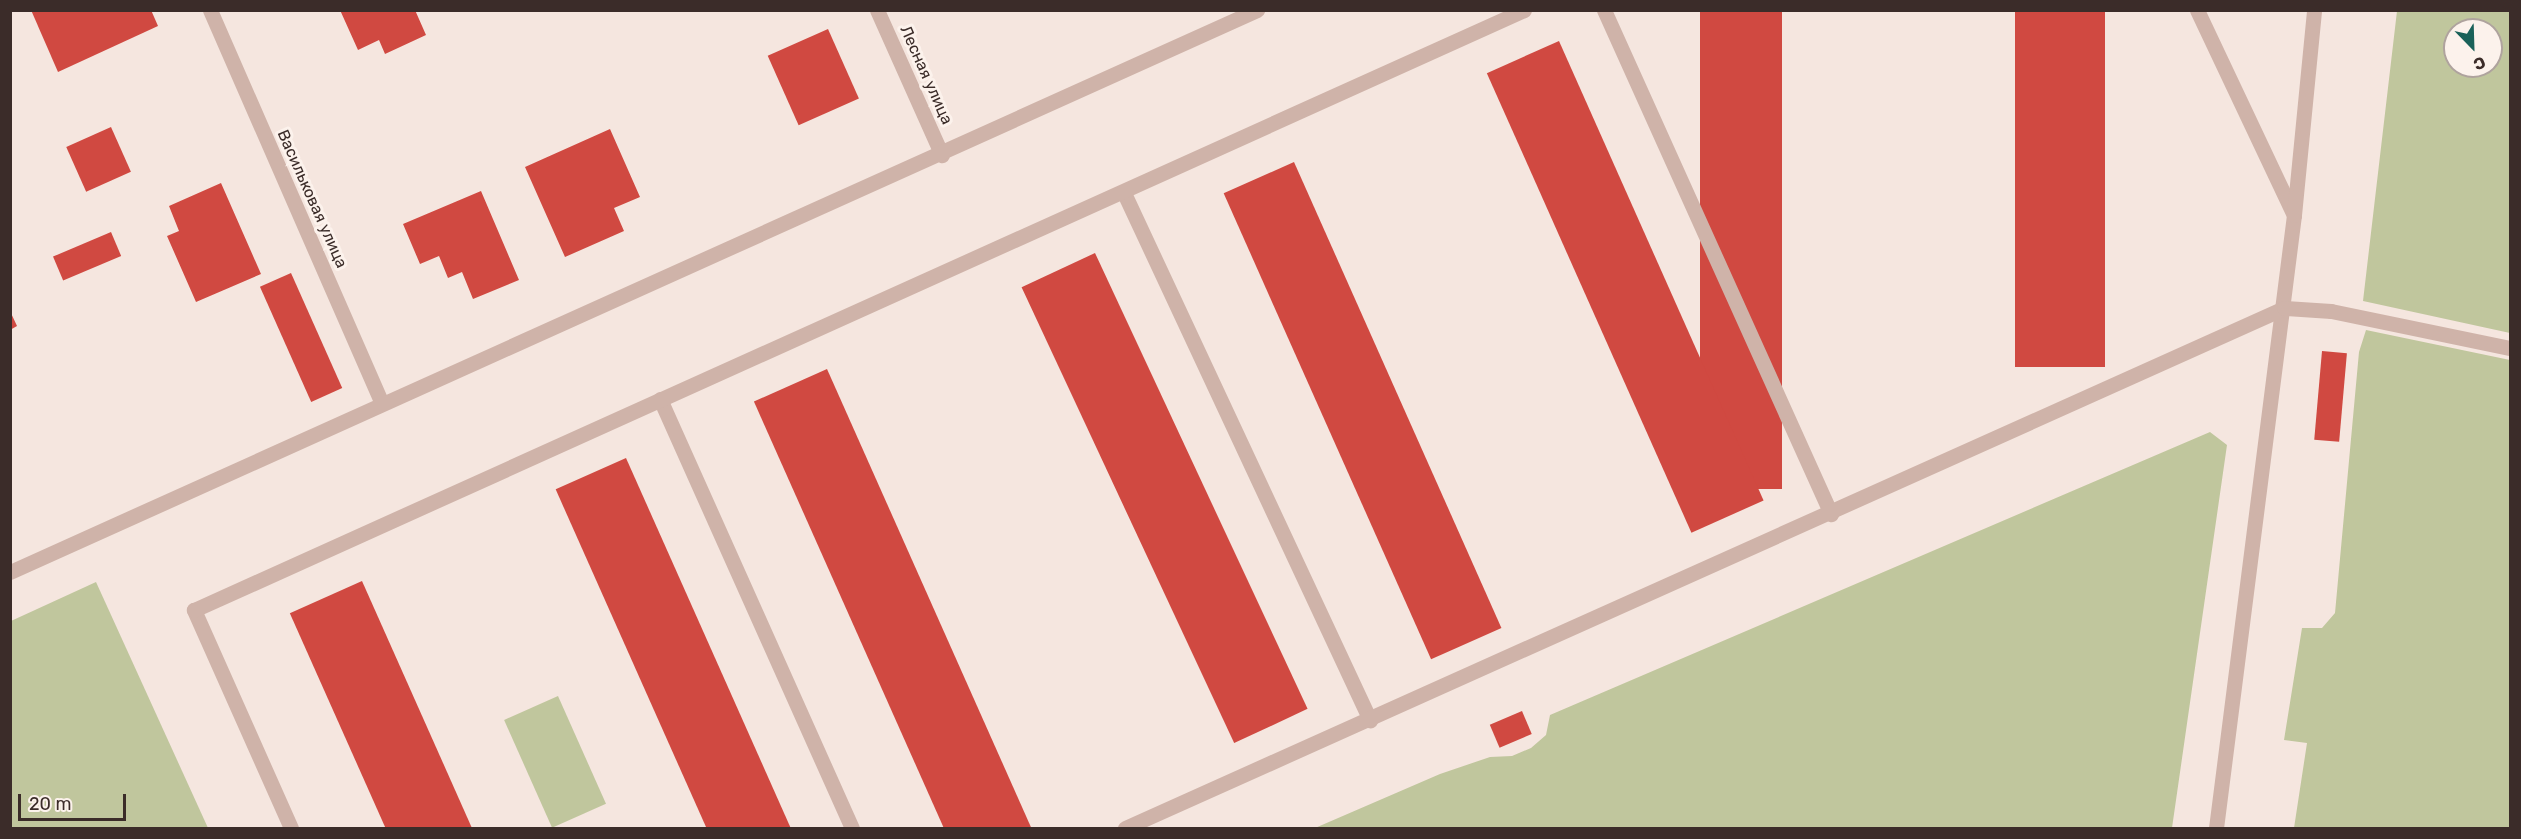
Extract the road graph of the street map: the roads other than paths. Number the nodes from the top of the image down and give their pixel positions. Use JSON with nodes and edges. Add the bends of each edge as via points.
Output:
{"nodes":[{"id":1,"x":210,"y":10,"type":"edge"},
{"id":2,"x":876,"y":10,"type":"edge"},
{"id":3,"x":1257,"y":10,"type":"edge"},
{"id":4,"x":1524,"y":10,"type":"edge"},
{"id":5,"x":1604,"y":10,"type":"edge"},
{"id":6,"x":2198,"y":10,"type":"edge"},
{"id":7,"x":2314,"y":10,"type":"edge"},
{"id":8,"x":942,"y":155,"type":"junction"},
{"id":9,"x":1124,"y":193,"type":"junction"},
{"id":10,"x":2294,"y":215,"type":"junction"},
{"id":11,"x":2284,"y":308,"type":"junction"},
{"id":12,"x":2511,"y":348,"type":"edge"},
{"id":13,"x":660,"y":399,"type":"junction"},
{"id":14,"x":382,"y":403,"type":"junction"},
{"id":15,"x":1831,"y":514,"type":"junction"},
{"id":16,"x":10,"y":572,"type":"edge"},
{"id":17,"x":1370,"y":720,"type":"junction"},
{"id":18,"x":291,"y":828,"type":"edge"},
{"id":19,"x":852,"y":828,"type":"edge"},
{"id":20,"x":1125,"y":828,"type":"edge"},
{"id":21,"x":2216,"y":828,"type":"edge"}],
"edges":[{"from":1,"to":14,"type":"street","name":"Васильковая улица"},
{"from":2,"to":8,"type":"street","name":"Лесная улица"},
{"from":3,"to":8,"type":"street"},
{"from":4,"to":9,"type":"street"},
{"from":5,"to":15,"type":"street"},
{"from":6,"to":10,"type":"street"},
{"from":7,"to":10,"type":"street"},
{"from":8,"to":14,"type":"street"},
{"from":9,"to":13,"type":"street"},
{"from":9,"to":17,"type":"street"},
{"from":10,"to":11,"type":"street"},
{"from":11,"to":12,"type":"street","via":[[2331,310]]},
{"from":11,"to":15,"type":"street"},
{"from":11,"to":21,"type":"street"},
{"from":13,"to":18,"type":"street","via":[[194,610]]},
{"from":13,"to":19,"type":"street"},
{"from":14,"to":16,"type":"street"},
{"from":15,"to":17,"type":"street"},
{"from":17,"to":20,"type":"street"}]}
